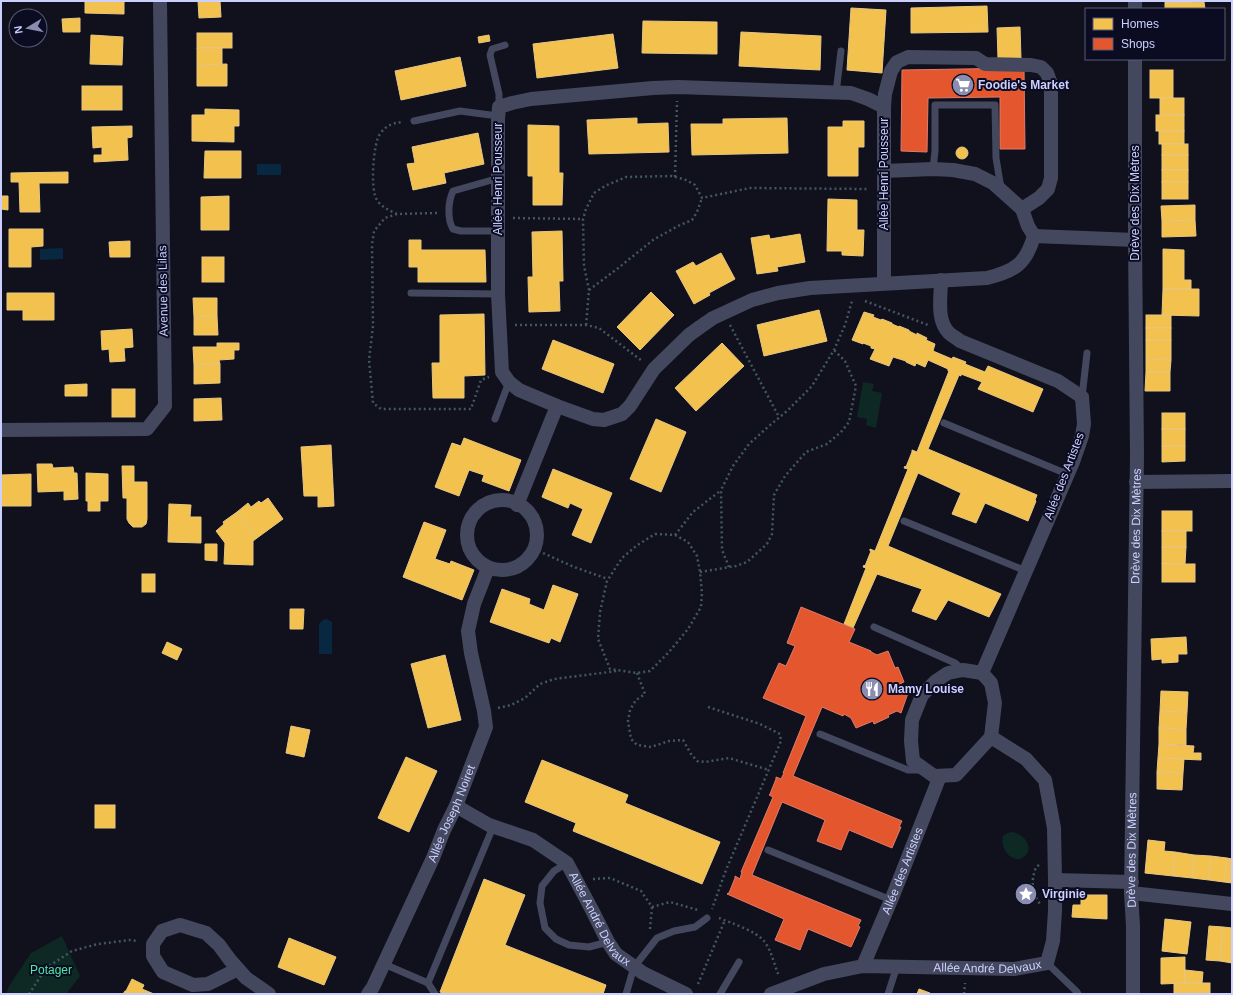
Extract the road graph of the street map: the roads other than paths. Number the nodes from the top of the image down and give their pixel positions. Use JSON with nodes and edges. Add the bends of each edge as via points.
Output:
{"nodes":[{"id":1,"x":160,"y":1,"type":"edge"},
{"id":2,"x":505,"y":45,"type":"dead end"},
{"id":3,"x":841,"y":51,"type":"dead end"},
{"id":4,"x":1135,"y":60,"type":"edge"},
{"id":5,"x":836,"y":93,"type":"junction"},
{"id":6,"x":884,"y":107,"type":"junction"},
{"id":7,"x":499,"y":112,"type":"junction"},
{"id":8,"x":414,"y":121,"type":"road end"},
{"id":9,"x":933,"y":169,"type":"junction"},
{"id":10,"x":884,"y":171,"type":"junction"},
{"id":11,"x":499,"y":178,"type":"junction"},
{"id":12,"x":1002,"y":191,"type":"junction"},
{"id":13,"x":1022,"y":209,"type":"junction"},
{"id":14,"x":498,"y":225,"type":"junction"},
{"id":15,"x":1034,"y":236,"type":"junction"},
{"id":16,"x":1135,"y":240,"type":"junction"},
{"id":17,"x":942,"y":280,"type":"junction"},
{"id":18,"x":884,"y":284,"type":"junction"},
{"id":19,"x":411,"y":293,"type":"dead end"},
{"id":20,"x":498,"y":294,"type":"junction"},
{"id":21,"x":1086,"y":353,"type":"dead end"},
{"id":22,"x":506,"y":377,"type":"junction"},
{"id":23,"x":1082,"y":397,"type":"junction"},
{"id":24,"x":557,"y":406,"type":"junction"},
{"id":25,"x":495,"y":418,"type":"dead end"},
{"id":26,"x":944,"y":424,"type":"dead end"},
{"id":27,"x":1,"y":430,"type":"edge"},
{"id":28,"x":1067,"y":474,"type":"junction"},
{"id":29,"x":1232,"y":481,"type":"edge"},
{"id":30,"x":1136,"y":482,"type":"junction"},
{"id":31,"x":517,"y":505,"type":"junction"},
{"id":32,"x":904,"y":521,"type":"dead end"},
{"id":33,"x":488,"y":568,"type":"junction"},
{"id":34,"x":1026,"y":571,"type":"junction"},
{"id":35,"x":874,"y":627,"type":"dead end"},
{"id":36,"x":963,"y":670,"type":"junction"},
{"id":37,"x":982,"y":673,"type":"junction"},
{"id":38,"x":820,"y":734,"type":"dead end"},
{"id":39,"x":991,"y":737,"type":"junction"},
{"id":40,"x":925,"y":770,"type":"junction"},
{"id":41,"x":940,"y":776,"type":"junction"},
{"id":42,"x":456,"y":806,"type":"junction"},
{"id":43,"x":493,"y":826,"type":"junction"},
{"id":44,"x":768,"y":850,"type":"dead end"},
{"id":45,"x":567,"y":864,"type":"junction"},
{"id":46,"x":1055,"y":880,"type":"junction"},
{"id":47,"x":1131,"y":887,"type":"junction"},
{"id":48,"x":891,"y":900,"type":"junction"},
{"id":49,"x":1232,"y":904,"type":"edge"},
{"id":50,"x":708,"y":916,"type":"road end"},
{"id":51,"x":608,"y":942,"type":"junction"},
{"id":52,"x":739,"y":962,"type":"dead end"},
{"id":53,"x":384,"y":964,"type":"junction"},
{"id":54,"x":1047,"y":964,"type":"junction"},
{"id":55,"x":863,"y":966,"type":"junction"},
{"id":56,"x":897,"y":966,"type":"junction"},
{"id":57,"x":634,"y":967,"type":"junction"},
{"id":58,"x":238,"y":969,"type":"junction"},
{"id":59,"x":428,"y":983,"type":"junction"},
{"id":60,"x":691,"y":991,"type":"edge"},
{"id":61,"x":790,"y":991,"type":"edge"},
{"id":62,"x":269,"y":994,"type":"edge"},
{"id":63,"x":368,"y":994,"type":"edge"},
{"id":64,"x":435,"y":994,"type":"edge"},
{"id":65,"x":626,"y":994,"type":"edge"},
{"id":66,"x":720,"y":994,"type":"edge"},
{"id":67,"x":771,"y":994,"type":"edge"},
{"id":68,"x":888,"y":994,"type":"edge"},
{"id":69,"x":1078,"y":994,"type":"edge"},
{"id":70,"x":1133,"y":994,"type":"edge"}],
"edges":[{"from":1,"to":27,"type":"street","name":"Avenue des Lilas","via":[[164,406],[147,429]]},
{"from":2,"to":7,"type":"lane","via":[[492,49],[490,55],[499,94]]},
{"from":3,"to":5,"type":"lane"},
{"from":4,"to":16,"type":"street","name":"Drève des Dix Mètres"},
{"from":5,"to":6,"type":"street","name":"Allée Henri Pousseur","via":[[852,94]]},
{"from":5,"to":7,"type":"street","name":"Allée Henri Pousseur","via":[[653,88],[530,99],[512,103]]},
{"from":6,"to":10,"type":"street","name":"Allée Henri Pousseur"},
{"from":6,"to":13,"type":"street","via":[[891,71],[897,62],[908,57],[976,58],[985,64],[1031,65],[1047,73],[1051,84],[1051,178],[1048,189]]},
{"from":7,"to":8,"type":"lane","via":[[460,111]]},
{"from":7,"to":11,"type":"street","name":"Allée Henri Pousseur"},
{"from":9,"to":10,"type":"street"},
{"from":9,"to":12,"type":"street","via":[[975,174]]},
{"from":9,"to":12,"type":"lane","via":[[935,105],[995,105],[996,158]]},
{"from":10,"to":18,"type":"street","name":"Allée Henri Pousseur"},
{"from":11,"to":14,"type":"street","name":"Allée Henri Pousseur"},
{"from":11,"to":14,"type":"lane","via":[[452,191],[449,213],[453,229],[461,231]]},
{"from":12,"to":13,"type":"street"},
{"from":13,"to":15,"type":"street"},
{"from":14,"to":20,"type":"street","name":"Allée Henri Pousseur"},
{"from":15,"to":16,"type":"street"},
{"from":15,"to":17,"type":"street","via":[[1029,250],[1018,266],[1005,273],[987,278]]},
{"from":16,"to":30,"type":"street","name":"Drève des Dix Mètres"},
{"from":17,"to":18,"type":"street"},
{"from":17,"to":23,"type":"street","via":[[942,319],[950,334],[960,341],[1058,381]]},
{"from":18,"to":24,"type":"street","via":[[810,288],[752,300],[723,313],[689,335],[654,369],[622,414],[604,420],[593,419]]},
{"from":19,"to":20,"type":"lane"},
{"from":20,"to":22,"type":"street","name":"Allée Henri Pousseur"},
{"from":21,"to":23,"type":"lane"},
{"from":22,"to":24,"type":"street","via":[[519,390]]},
{"from":22,"to":25,"type":"lane"},
{"from":23,"to":28,"type":"street","name":"Allée des Artistes","via":[[1082,436]]},
{"from":24,"to":31,"type":"street"},
{"from":26,"to":28,"type":"lane"},
{"from":28,"to":34,"type":"street","name":"Allée des Artistes"},
{"from":29,"to":30,"type":"street"},
{"from":30,"to":47,"type":"street","name":"Drève des Dix Mètres"},
{"from":31,"to":33,"type":"street","via":[[532,516],[537,532],[534,549],[523,563],[506,570]]},
{"from":31,"to":33,"type":"street","via":[[506,500],[492,501],[479,508],[470,520],[467,533],[469,548],[477,560]]},
{"from":32,"to":34,"type":"lane"},
{"from":33,"to":42,"type":"street","name":"Allée Joseph Noiret","via":[[474,604],[468,631],[486,727]]},
{"from":34,"to":37,"type":"street","name":"Allée des Artistes"},
{"from":35,"to":36,"type":"lane","via":[[955,663]]},
{"from":36,"to":37,"type":"street"},
{"from":36,"to":40,"type":"street","via":[[948,673],[936,681],[922,695],[912,720],[910,741],[913,760]]},
{"from":37,"to":39,"type":"street","via":[[991,683],[995,703]]},
{"from":38,"to":40,"type":"lane","via":[[908,770]]},
{"from":39,"to":41,"type":"street","via":[[956,775]]},
{"from":39,"to":46,"type":"street","via":[[1026,758],[1045,780],[1054,828]]},
{"from":40,"to":41,"type":"street","via":[[934,776]]},
{"from":41,"to":48,"type":"street","name":"Allée des Artistes"},
{"from":42,"to":43,"type":"street","name":"Allée André Delvaux"},
{"from":42,"to":53,"type":"street","name":"Allée Joseph Noiret"},
{"from":43,"to":45,"type":"street","name":"Allée André Delvaux","via":[[533,840]]},
{"from":43,"to":59,"type":"lane"},
{"from":44,"to":48,"type":"lane"},
{"from":45,"to":51,"type":"street","name":"Allée André Delvaux"},
{"from":45,"to":51,"type":"lane","via":[[554,871],[542,886],[540,903],[545,928],[556,939],[570,945],[589,947]]},
{"from":46,"to":47,"type":"street"},
{"from":46,"to":54,"type":"street","name":"Allée André Delvaux","via":[[1053,941]]},
{"from":47,"to":49,"type":"street"},
{"from":47,"to":70,"type":"street","name":"Drève des Dix Mètres"},
{"from":48,"to":55,"type":"street","name":"Allée des Artistes"},
{"from":50,"to":57,"type":"lane","via":[[695,927],[657,938]]},
{"from":51,"to":57,"type":"street","name":"Allée André Delvaux","via":[[616,954]]},
{"from":52,"to":66,"type":"lane"},
{"from":53,"to":59,"type":"lane"},
{"from":53,"to":63,"type":"street","name":"Allée Joseph Noiret"},
{"from":54,"to":56,"type":"street","name":"Allée André Delvaux","via":[[1014,969]]},
{"from":54,"to":69,"type":"lane"},
{"from":55,"to":56,"type":"street","name":"Allée André Delvaux"},
{"from":55,"to":61,"type":"street","name":"Allée André Delvaux","via":[[824,974]]},
{"from":56,"to":68,"type":"lane"},
{"from":57,"to":60,"type":"street","name":"Allée André Delvaux","via":[[643,973]]},
{"from":57,"to":65,"type":"lane"},
{"from":58,"to":58,"type":"street","via":[[208,984],[193,985],[163,972],[153,956],[153,944],[162,931],[180,925],[190,927],[206,932]]},
{"from":58,"to":62,"type":"street"},
{"from":59,"to":64,"type":"lane"},
{"from":61,"to":67,"type":"street","name":"Allée André Delvaux"}]}
